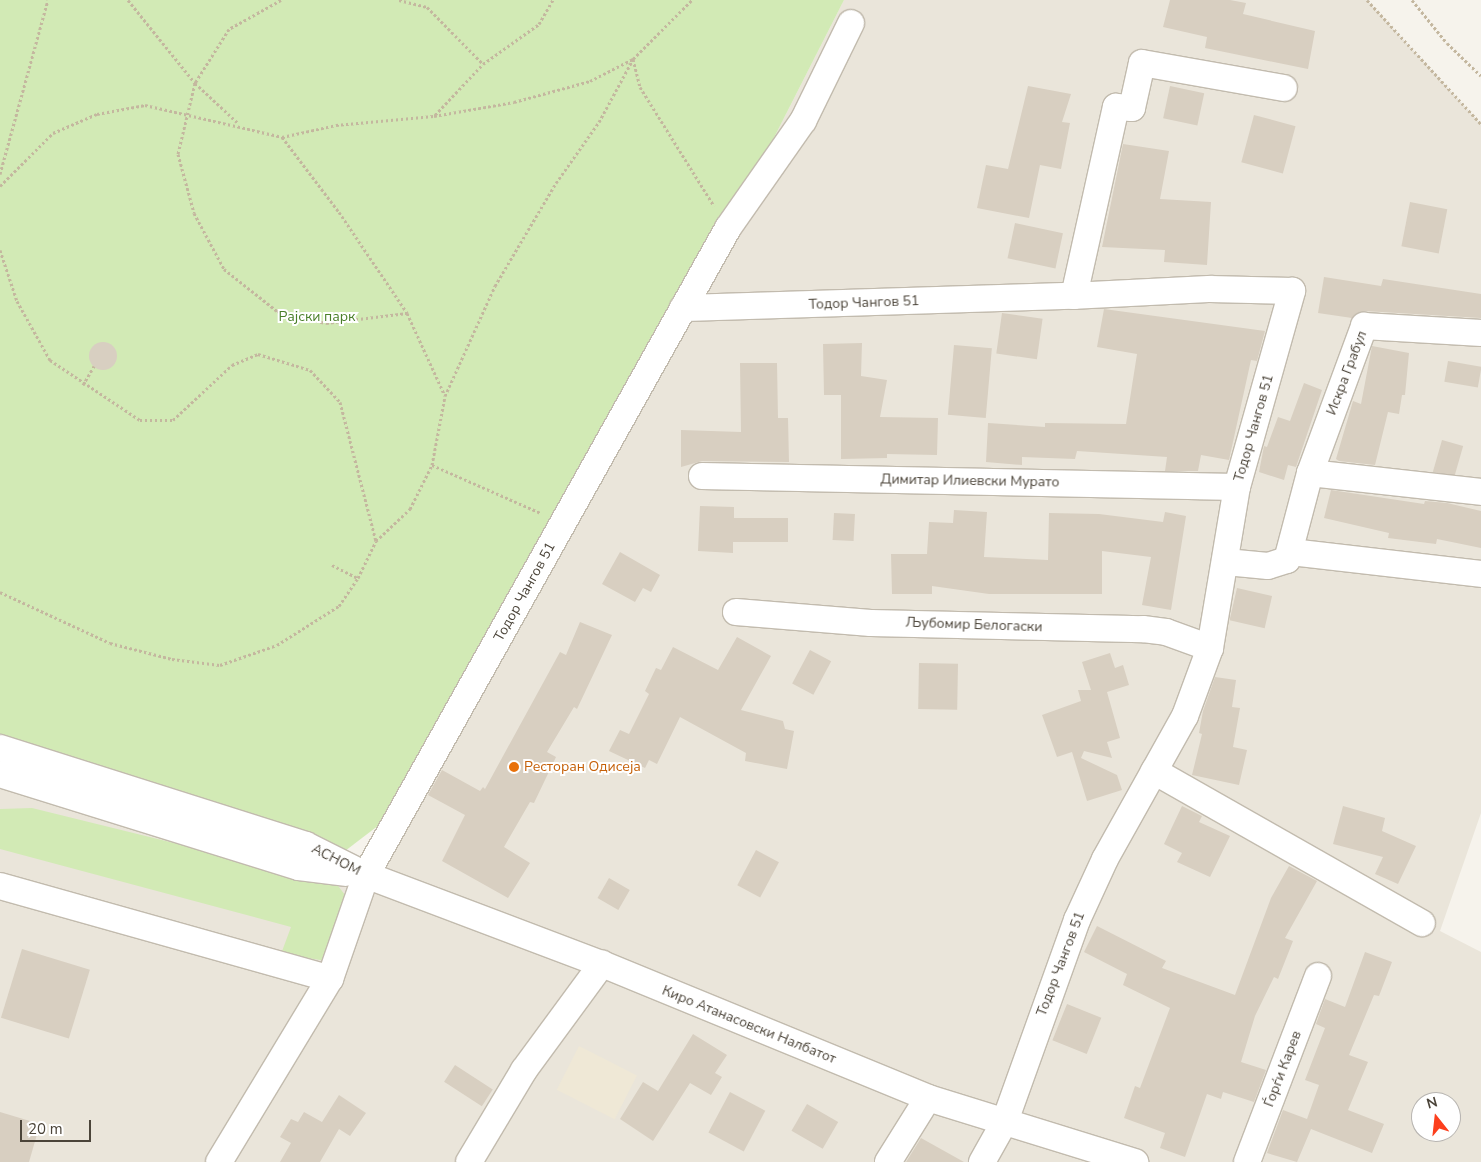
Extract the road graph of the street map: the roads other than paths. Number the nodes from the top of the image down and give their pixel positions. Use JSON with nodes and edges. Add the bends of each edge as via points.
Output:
{"nodes":[{"id":1,"x":851,"y":23,"type":"dead end"},
{"id":2,"x":1284,"y":88,"type":"dead end"},
{"id":3,"x":1074,"y":296,"type":"junction"},
{"id":4,"x":683,"y":308,"type":"junction"},
{"id":5,"x":1481,"y":333,"type":"edge"},
{"id":6,"x":1310,"y":473,"type":"junction"},
{"id":7,"x":702,"y":476,"type":"dead end"},
{"id":8,"x":1237,"y":487,"type":"junction"},
{"id":9,"x":1481,"y":492,"type":"edge"},
{"id":10,"x":1291,"y":552,"type":"junction"},
{"id":11,"x":1226,"y":562,"type":"junction"},
{"id":12,"x":1481,"y":574,"type":"edge"},
{"id":13,"x":736,"y":612,"type":"dead end"},
{"id":14,"x":1210,"y":648,"type":"junction"},
{"id":15,"x":0,"y":748,"type":"edge"},
{"id":16,"x":1154,"y":771,"type":"junction"},
{"id":17,"x":0,"y":774,"type":"edge"},
{"id":18,"x":366,"y":876,"type":"junction"},
{"id":19,"x":0,"y":886,"type":"edge"},
{"id":20,"x":1422,"y":923,"type":"dead end"},
{"id":21,"x":602,"y":964,"type":"junction"},
{"id":22,"x":1318,"y":976,"type":"dead end"},
{"id":23,"x":330,"y":979,"type":"junction"},
{"id":24,"x":928,"y":1098,"type":"junction"},
{"id":25,"x":1005,"y":1121,"type":"junction"},
{"id":26,"x":220,"y":1162,"type":"edge"},
{"id":27,"x":469,"y":1162,"type":"edge"},
{"id":28,"x":888,"y":1162,"type":"edge"},
{"id":29,"x":982,"y":1162,"type":"edge"},
{"id":30,"x":1135,"y":1162,"type":"edge"},
{"id":31,"x":1247,"y":1162,"type":"edge"}],
"edges":[{"from":1,"to":4,"type":"street","name":"Тодор Чангов 51","via":[[803,122],[728,228]]},
{"from":2,"to":3,"type":"street","via":[[1142,63],[1132,108],[1116,107]]},
{"from":3,"to":4,"type":"street","name":"Тодор Чангов 51"},
{"from":3,"to":8,"type":"street","name":"Тодор Чангов 51","via":[[1210,289],[1292,290]]},
{"from":4,"to":18,"type":"street","name":"Тодор Чангов 51"},
{"from":5,"to":6,"type":"street","name":"Искра Грабул","via":[[1364,326]]},
{"from":6,"to":9,"type":"street"},
{"from":6,"to":10,"type":"street","name":"Искра Грабул"},
{"from":7,"to":8,"type":"street","name":"Димитар Илиевски Мурато"},
{"from":8,"to":11,"type":"street","name":"Тодор Чангов 51"},
{"from":10,"to":11,"type":"street","via":[[1284,563],[1274,566]]},
{"from":10,"to":12,"type":"street"},
{"from":11,"to":14,"type":"street","name":"Тодор Чангов 51"},
{"from":13,"to":14,"type":"street","name":"Љубомир Белогаски","via":[[871,623],[1143,629],[1166,632]]},
{"from":14,"to":16,"type":"street","name":"Тодор Чангов 51","via":[[1185,716]]},
{"from":15,"to":18,"type":"street","name":"АСНОМ","via":[[306,845]]},
{"from":16,"to":20,"type":"street"},
{"from":16,"to":25,"type":"street","name":"Тодор Чангов 51","via":[[1077,920]]},
{"from":17,"to":18,"type":"street","name":"АСНОМ","via":[[299,867]]},
{"from":18,"to":21,"type":"street","name":"Киро Атанасовски Налбатот"},
{"from":18,"to":23,"type":"street","name":"Тодор Чангов 51"},
{"from":19,"to":23,"type":"street"},
{"from":21,"to":24,"type":"street","name":"Киро Атанасовски Налбатот"},
{"from":21,"to":27,"type":"street","via":[[524,1070]]},
{"from":22,"to":31,"type":"street","name":"Ѓорѓи Карев"},
{"from":23,"to":26,"type":"street","name":"Тодор Чангов 51"},
{"from":24,"to":25,"type":"street","name":"Киро Атанасовски Налбатот"},
{"from":24,"to":28,"type":"street"},
{"from":25,"to":29,"type":"street","name":"Тодор Чангов 51"},
{"from":25,"to":30,"type":"street","name":"Киро Атанасовски Налбатот"}]}
